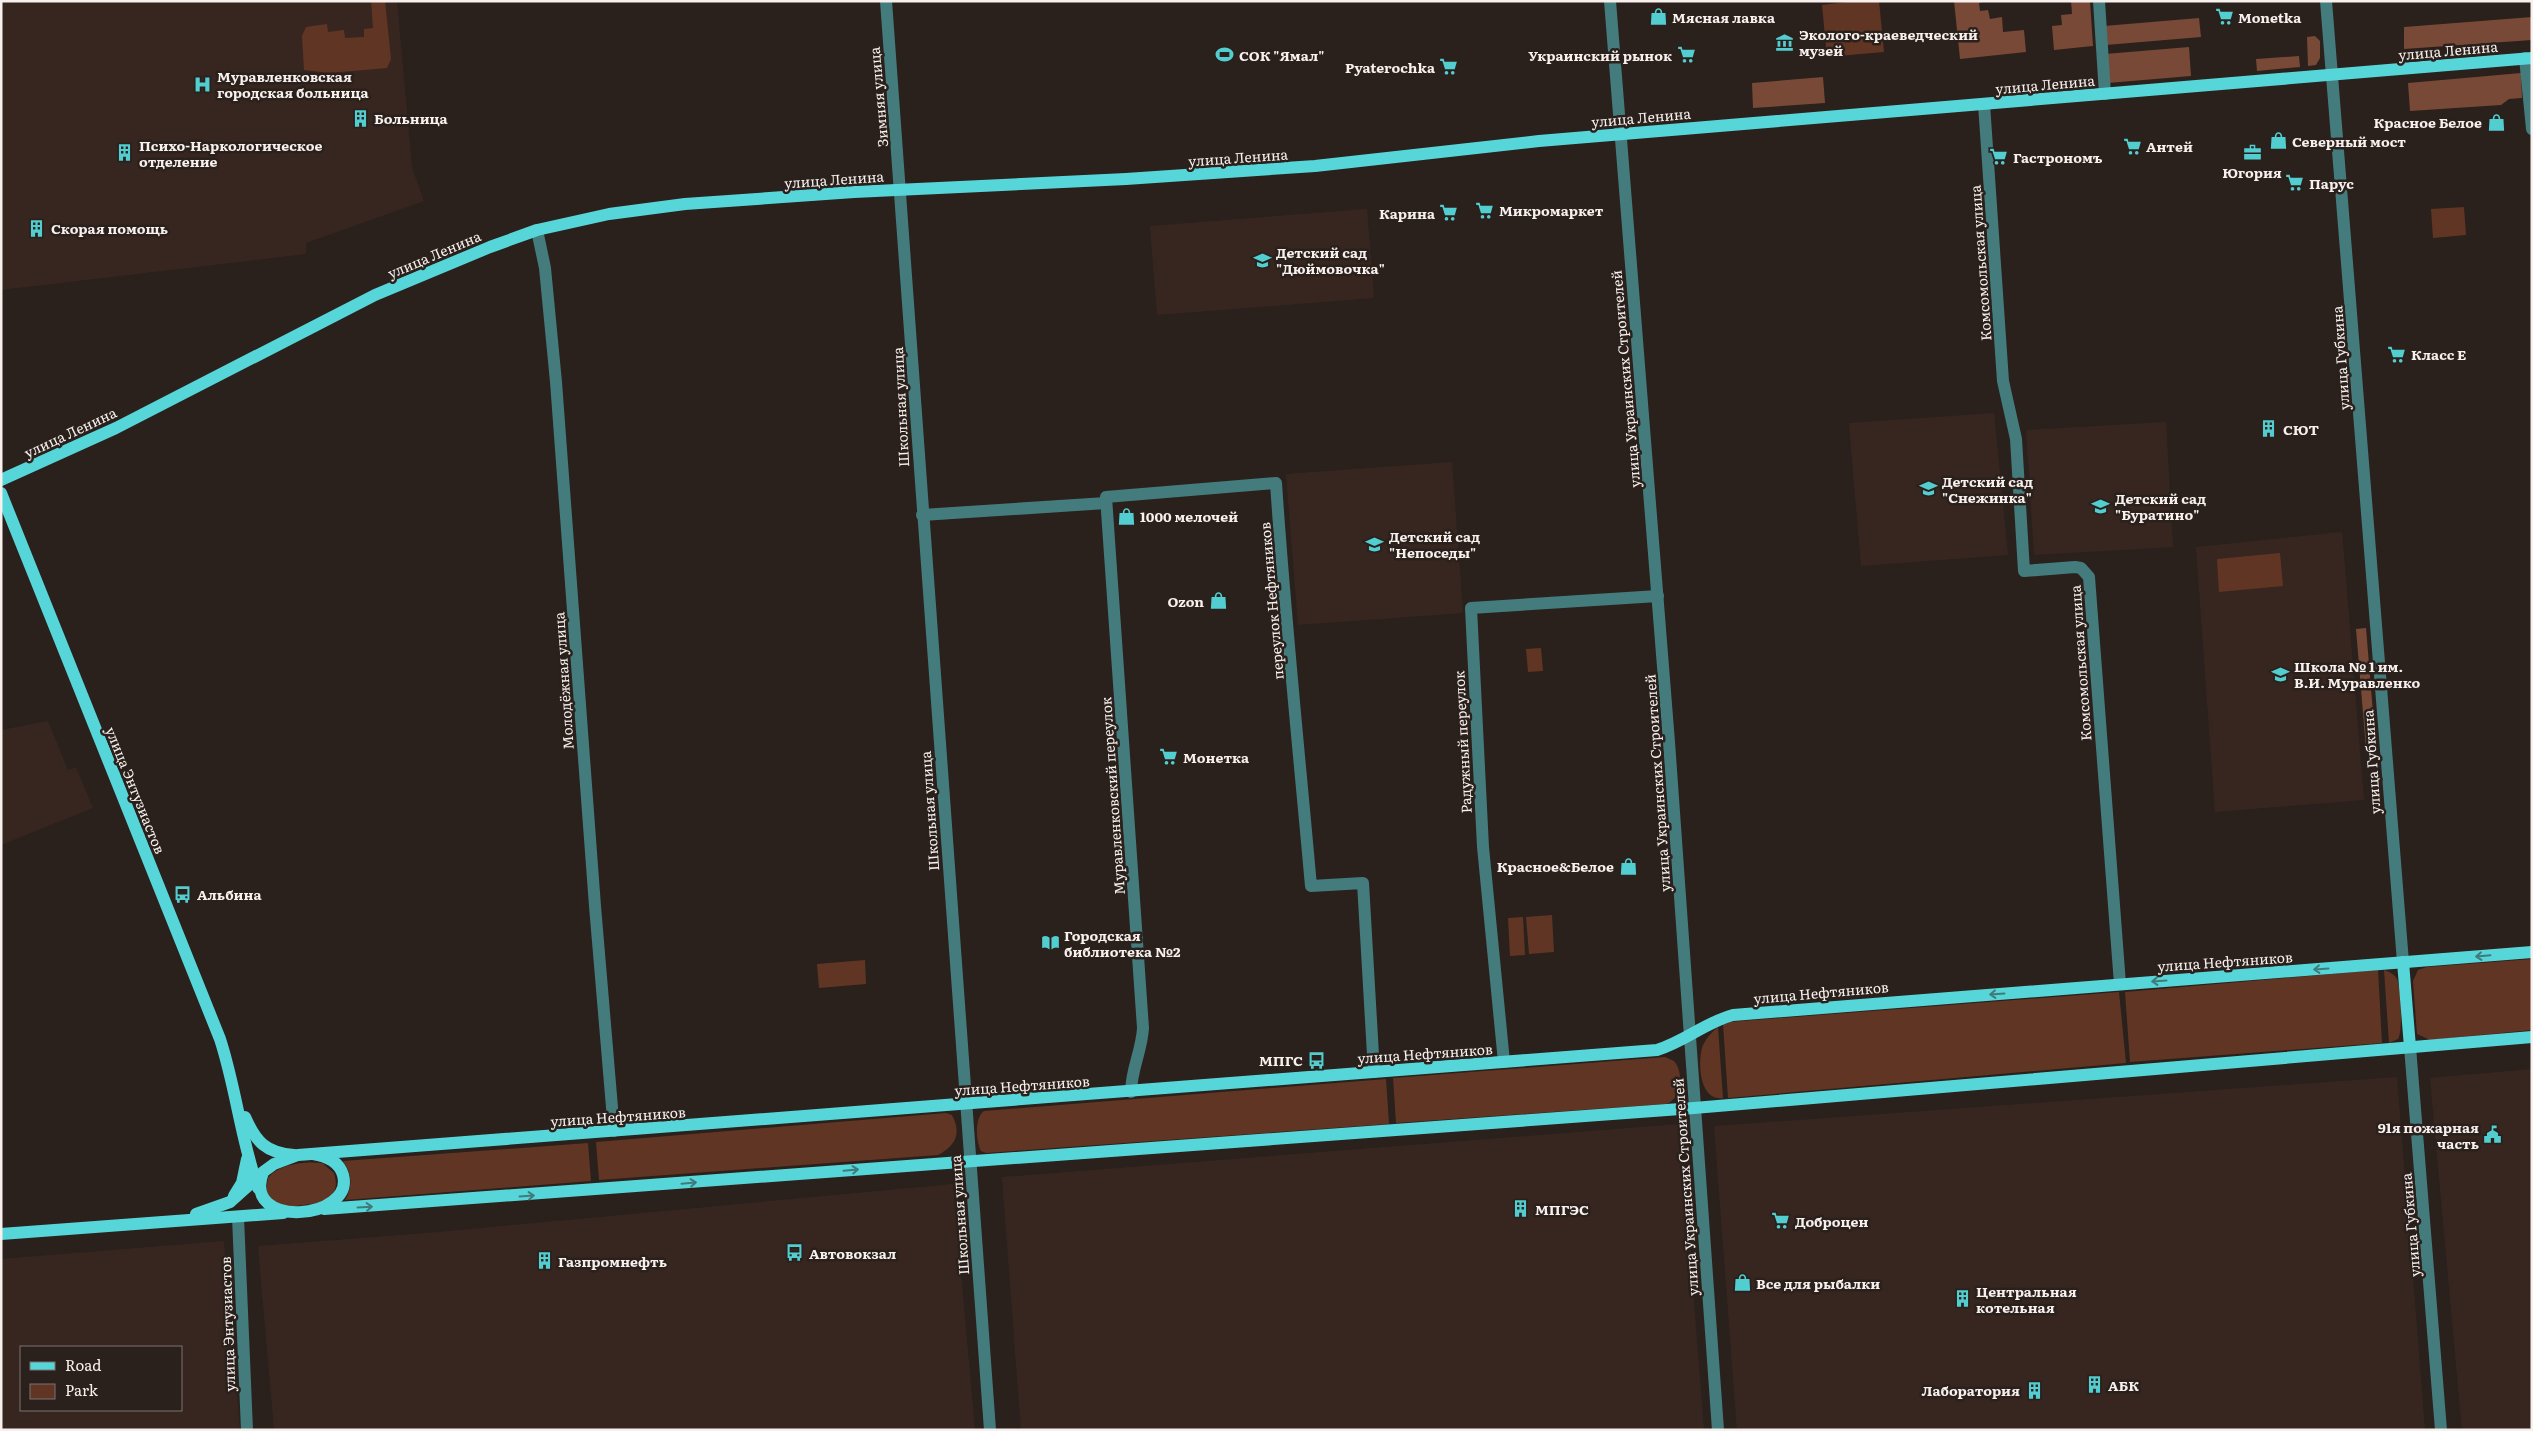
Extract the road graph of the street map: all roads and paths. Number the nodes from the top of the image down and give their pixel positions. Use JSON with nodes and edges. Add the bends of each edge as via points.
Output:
{"nodes":[{"id":1,"x":886,"y":1,"type":"edge"},
{"id":2,"x":1610,"y":1,"type":"edge"},
{"id":3,"x":2099,"y":1,"type":"edge"},
{"id":4,"x":2326,"y":1,"type":"edge"},
{"id":5,"x":2529,"y":58,"type":"edge"},
{"id":6,"x":2332,"y":75,"type":"junction"},
{"id":7,"x":2105,"y":94,"type":"junction"},
{"id":8,"x":1984,"y":104,"type":"junction"},
{"id":9,"x":2532,"y":129,"type":"edge"},
{"id":10,"x":1620,"y":134,"type":"junction"},
{"id":11,"x":900,"y":190,"type":"junction"},
{"id":12,"x":537,"y":230,"type":"junction"},
{"id":13,"x":1,"y":480,"type":"edge"},
{"id":14,"x":1,"y":493,"type":"edge"},
{"id":15,"x":1106,"y":500,"type":"junction"},
{"id":16,"x":922,"y":515,"type":"junction"},
{"id":17,"x":1658,"y":596,"type":"junction"},
{"id":18,"x":2532,"y":952,"type":"edge"},
{"id":19,"x":2403,"y":962,"type":"junction"},
{"id":20,"x":2120,"y":984,"type":"junction"},
{"id":21,"x":1690,"y":1035,"type":"junction"},
{"id":22,"x":2532,"y":1037,"type":"edge"},
{"id":23,"x":2410,"y":1047,"type":"junction"},
{"id":24,"x":1504,"y":1062,"type":"junction"},
{"id":25,"x":1374,"y":1072,"type":"junction"},
{"id":26,"x":1131,"y":1092,"type":"junction"},
{"id":27,"x":237,"y":1101,"type":"junction"},
{"id":28,"x":966,"y":1104,"type":"junction"},
{"id":29,"x":1694,"y":1108,"type":"junction"},
{"id":30,"x":614,"y":1131,"type":"junction"},
{"id":31,"x":248,"y":1154,"type":"junction"},
{"id":32,"x":313,"y":1154,"type":"junction"},
{"id":33,"x":298,"y":1155,"type":"junction"},
{"id":34,"x":970,"y":1160,"type":"junction"},
{"id":35,"x":259,"y":1181,"type":"junction"},
{"id":36,"x":230,"y":1202,"type":"junction"},
{"id":37,"x":316,"y":1210,"type":"junction"},
{"id":38,"x":295,"y":1212,"type":"junction"},
{"id":39,"x":238,"y":1217,"type":"junction"},
{"id":40,"x":150,"y":1222,"type":"junction"},
{"id":41,"x":1,"y":1234,"type":"edge"},
{"id":42,"x":247,"y":1430,"type":"edge"},
{"id":43,"x":990,"y":1430,"type":"edge"},
{"id":44,"x":1718,"y":1430,"type":"edge"},
{"id":45,"x":2441,"y":1430,"type":"edge"}],
"edges":[{"from":1,"to":11,"type":"street","name":"Зимняя улица"},
{"from":2,"to":10,"type":"street","name":"улица Украинских Строителей"},
{"from":3,"to":7,"type":"street"},
{"from":4,"to":6,"type":"street","name":"улица Губкина"},
{"from":5,"to":6,"type":"main road","name":"улица Ленина"},
{"from":5,"to":9,"type":"street"},
{"from":6,"to":7,"type":"main road","name":"улица Ленина"},
{"from":6,"to":19,"type":"street","name":"улица Губкина"},
{"from":7,"to":8,"type":"main road","name":"улица Ленина"},
{"from":8,"to":10,"type":"main road","name":"улица Ленина"},
{"from":8,"to":20,"type":"street","name":"Комсомольская улица","via":[[2004,381],[2016,439],[2024,570],[2075,567],[2081,568],[2088,577]]},
{"from":10,"to":11,"type":"main road","name":"улица Ленина","via":[[1232,173]]},
{"from":10,"to":17,"type":"street","name":"улица Украинских Строителей"},
{"from":11,"to":12,"type":"main road","name":"улица Ленина","via":[[676,205],[609,214]]},
{"from":11,"to":16,"type":"street","name":"Школьная улица"},
{"from":12,"to":13,"type":"main road","name":"улица Ленина","via":[[375,295],[116,428]]},
{"from":12,"to":30,"type":"street","name":"Молодёжная улица","via":[[545,268],[556,382]]},
{"from":14,"to":27,"type":"main road","name":"улица Энтузиастов","via":[[199,985],[222,1047]]},
{"from":15,"to":16,"type":"street","name":"переулок Нефтяников"},
{"from":15,"to":25,"type":"street","name":"переулок Нефтяников","via":[[1276,483],[1285,616],[1311,886],[1364,883]]},
{"from":15,"to":26,"type":"street","name":"Муравленковский переулок","via":[[1143,1028]]},
{"from":16,"to":28,"type":"street","name":"Школьная улица"},
{"from":17,"to":21,"type":"street","name":"улица Украинских Строителей"},
{"from":17,"to":24,"type":"street","name":"Радужный переулок","via":[[1471,608],[1482,837]]},
{"from":18,"to":19,"type":"main road","name":"улица Нефтяников","one_way":true},
{"from":19,"to":20,"type":"main road","name":"улица Нефтяников","one_way":true},
{"from":19,"to":23,"type":"main road","name":"улица Губкина"},
{"from":20,"to":21,"type":"main road","name":"улица Нефтяников","one_way":true,"via":[[1733,1015],[1720,1018]]},
{"from":21,"to":24,"type":"main road","name":"улица Нефтяников","via":[[1657,1050]]},
{"from":21,"to":29,"type":"street","name":"улица Украинских Строителей"},
{"from":22,"to":23,"type":"main road","name":"улица Нефтяников"},
{"from":23,"to":29,"type":"main road","name":"улица Нефтяников"},
{"from":23,"to":45,"type":"street","name":"улица Губкина"},
{"from":24,"to":25,"type":"main road","name":"улица Нефтяников"},
{"from":25,"to":26,"type":"main road","name":"улица Нефтяников"},
{"from":26,"to":28,"type":"main road","name":"улица Нефтяников"},
{"from":27,"to":31,"type":"main road","name":"улица Энтузиастов"},
{"from":27,"to":33,"type":"main road","name":"улица Энтузиастов","via":[[261,1144],[282,1154]]},
{"from":28,"to":30,"type":"main road","name":"улица Нефтяников"},
{"from":28,"to":34,"type":"street","name":"Школьная улица"},
{"from":29,"to":34,"type":"main road","name":"улица Нефтяников"},
{"from":29,"to":44,"type":"street","name":"улица Украинских Строителей"},
{"from":30,"to":32,"type":"main road","name":"улица Нефтяников"},
{"from":31,"to":35,"type":"main road","name":"улица Энтузиастов"},
{"from":31,"to":36,"type":"main road","via":[[242,1182]]},
{"from":32,"to":33,"type":"main road","name":"улица Нефтяников"},
{"from":32,"to":37,"type":"main road","name":"улица Нефтяников","via":[[330,1158],[340,1167],[344,1179],[342,1191],[335,1201]]},
{"from":33,"to":35,"type":"main road","name":"улица Нефтяников","via":[[274,1164]]},
{"from":37,"to":34,"type":"main road","name":"улица Нефтяников","one_way":true},
{"from":34,"to":43,"type":"street","name":"Школьная улица"},
{"from":35,"to":36,"type":"main road","name":"улица Нефтяников"},
{"from":35,"to":38,"type":"main road","name":"улица Нефтяников","via":[[269,1206]]},
{"from":36,"to":40,"type":"main road","name":"улица Нефтяников","via":[[195,1214]]},
{"from":37,"to":38,"type":"main road","name":"улица Нефтяников"},
{"from":38,"to":39,"type":"main road","name":"улица Нефтяников"},
{"from":39,"to":40,"type":"main road","name":"улица Нефтяников"},
{"from":39,"to":42,"type":"street","name":"улица Энтузиастов"},
{"from":40,"to":41,"type":"main road","name":"улица Нефтяников"}]}
